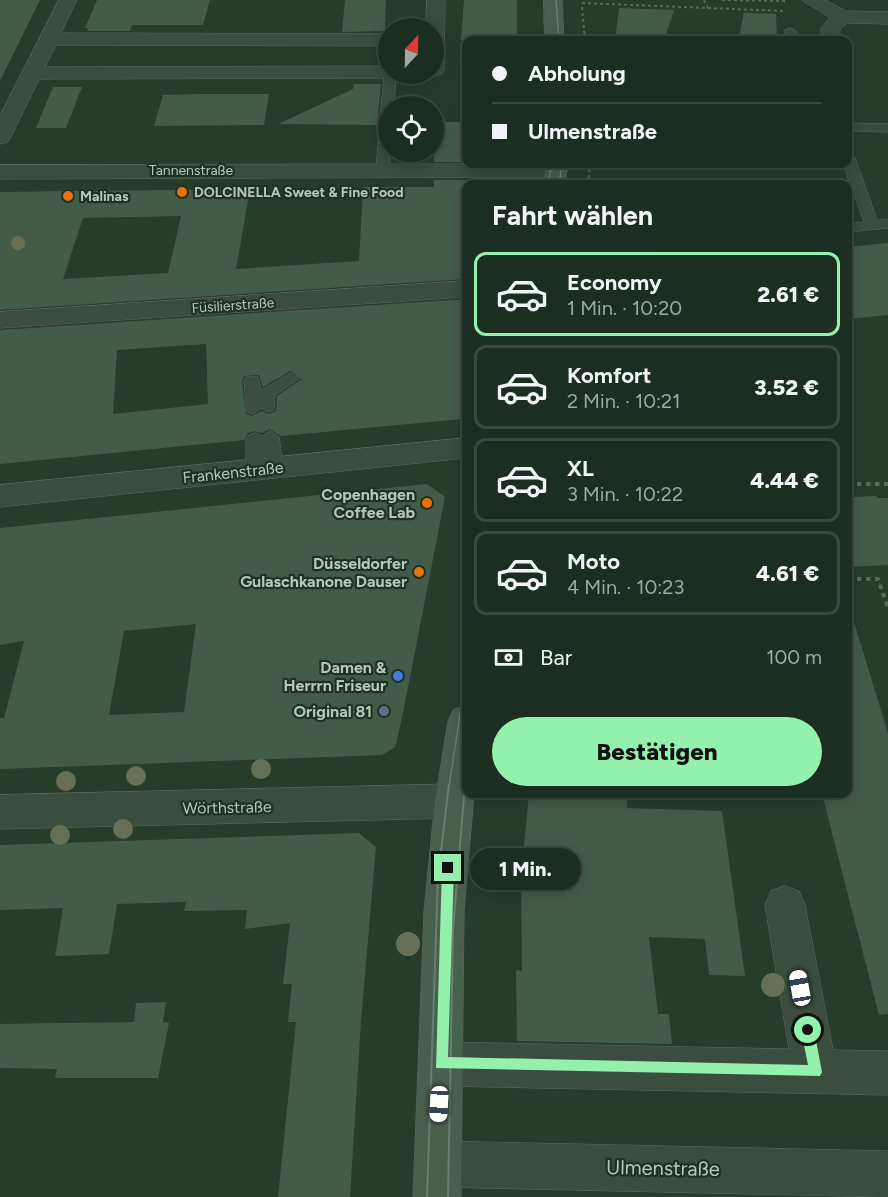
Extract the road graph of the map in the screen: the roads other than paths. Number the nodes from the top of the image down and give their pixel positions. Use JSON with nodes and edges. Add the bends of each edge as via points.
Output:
{"nodes":[{"id":1,"x":68,"y":0,"type":"edge"},
{"id":2,"x":436,"y":0,"type":"edge"},
{"id":3,"x":553,"y":0,"type":"edge"},
{"id":4,"x":814,"y":3,"type":"edge"},
{"id":5,"x":842,"y":17,"type":"junction"},
{"id":6,"x":435,"y":18,"type":"edge"},
{"id":7,"x":888,"y":18,"type":"edge"},
{"id":8,"x":555,"y":36,"type":"edge"},
{"id":9,"x":830,"y":36,"type":"edge"},
{"id":10,"x":49,"y":39,"type":"junction"},
{"id":11,"x":191,"y":39,"type":"junction"},
{"id":12,"x":255,"y":40,"type":"junction"},
{"id":13,"x":378,"y":40,"type":"edge"},
{"id":14,"x":181,"y":72,"type":"junction"},
{"id":15,"x":248,"y":72,"type":"junction"},
{"id":16,"x":32,"y":73,"type":"junction"},
{"id":17,"x":378,"y":73,"type":"edge"},
{"id":18,"x":388,"y":84,"type":"edge"},
{"id":19,"x":852,"y":127,"type":"edge"},
{"id":20,"x":888,"y":128,"type":"edge"},
{"id":21,"x":0,"y":137,"type":"edge"},
{"id":22,"x":852,"y":168,"type":"edge"},
{"id":23,"x":382,"y":169,"type":"junction"},
{"id":24,"x":0,"y":172,"type":"edge"},
{"id":25,"x":556,"y":173,"type":"edge"},
{"id":26,"x":888,"y":224,"type":"edge"},
{"id":27,"x":872,"y":225,"type":"junction"},
{"id":28,"x":852,"y":228,"type":"edge"},
{"id":29,"x":462,"y":289,"type":"edge"},
{"id":30,"x":0,"y":320,"type":"edge"},
{"id":31,"x":292,"y":378,"type":"dead end"},
{"id":32,"x":252,"y":381,"type":"dead end"},
{"id":33,"x":262,"y":438,"type":"dead end"},
{"id":34,"x":462,"y":448,"type":"edge"},
{"id":35,"x":265,"y":469,"type":"junction"},
{"id":36,"x":0,"y":496,"type":"edge"},
{"id":37,"x":462,"y":748,"type":"edge"},
{"id":38,"x":454,"y":801,"type":"junction"},
{"id":39,"x":0,"y":812,"type":"edge"},
{"id":40,"x":785,"y":905,"type":"dead end"},
{"id":41,"x":441,"y":1064,"type":"junction"},
{"id":42,"x":815,"y":1072,"type":"junction"},
{"id":43,"x":888,"y":1073,"type":"edge"},
{"id":44,"x":888,"y":1174,"type":"edge"},
{"id":45,"x":437,"y":1180,"type":"edge"}],
"edges":[{"from":1,"to":10,"type":"street"},
{"from":2,"to":6,"type":"street"},
{"from":3,"to":8,"type":"main road"},
{"from":4,"to":5,"type":"street"},
{"from":5,"to":7,"type":"street"},
{"from":5,"to":9,"type":"street","via":[[831,28]]},
{"from":10,"to":11,"type":"street"},
{"from":10,"to":16,"type":"street"},
{"from":11,"to":12,"type":"street"},
{"from":11,"to":14,"type":"street"},
{"from":12,"to":13,"type":"street"},
{"from":12,"to":15,"type":"street"},
{"from":14,"to":15,"type":"street"},
{"from":14,"to":16,"type":"street"},
{"from":15,"to":17,"type":"street"},
{"from":16,"to":21,"type":"street"},
{"from":18,"to":23,"type":"lane"},
{"from":19,"to":20,"type":"lane"},
{"from":22,"to":27,"type":"lane"},
{"from":23,"to":24,"type":"street","name":"Tannenstraße"},
{"from":23,"to":25,"type":"street","name":"Tannenstraße"},
{"from":26,"to":27,"type":"lane"},
{"from":27,"to":28,"type":"lane"},
{"from":29,"to":30,"type":"street","name":"Füsilierstraße"},
{"from":31,"to":32,"type":"lane","via":[[267,393],[261,407]]},
{"from":33,"to":35,"type":"lane"},
{"from":34,"to":35,"type":"street","name":"Frankenstraße"},
{"from":35,"to":36,"type":"street","name":"Frankenstraße"},
{"from":37,"to":38,"type":"main road","name":"Ulmenstraße"},
{"from":38,"to":39,"type":"street","name":"Wörthstraße"},
{"from":38,"to":41,"type":"main road","name":"Ulmenstraße","via":[[444,911]]},
{"from":40,"to":42,"type":"street"},
{"from":41,"to":42,"type":"street"},
{"from":41,"to":45,"type":"main road","name":"Ulmenstraße"},
{"from":42,"to":43,"type":"street"},
{"from":44,"to":45,"type":"street","name":"Ulmenstraße"}]}
